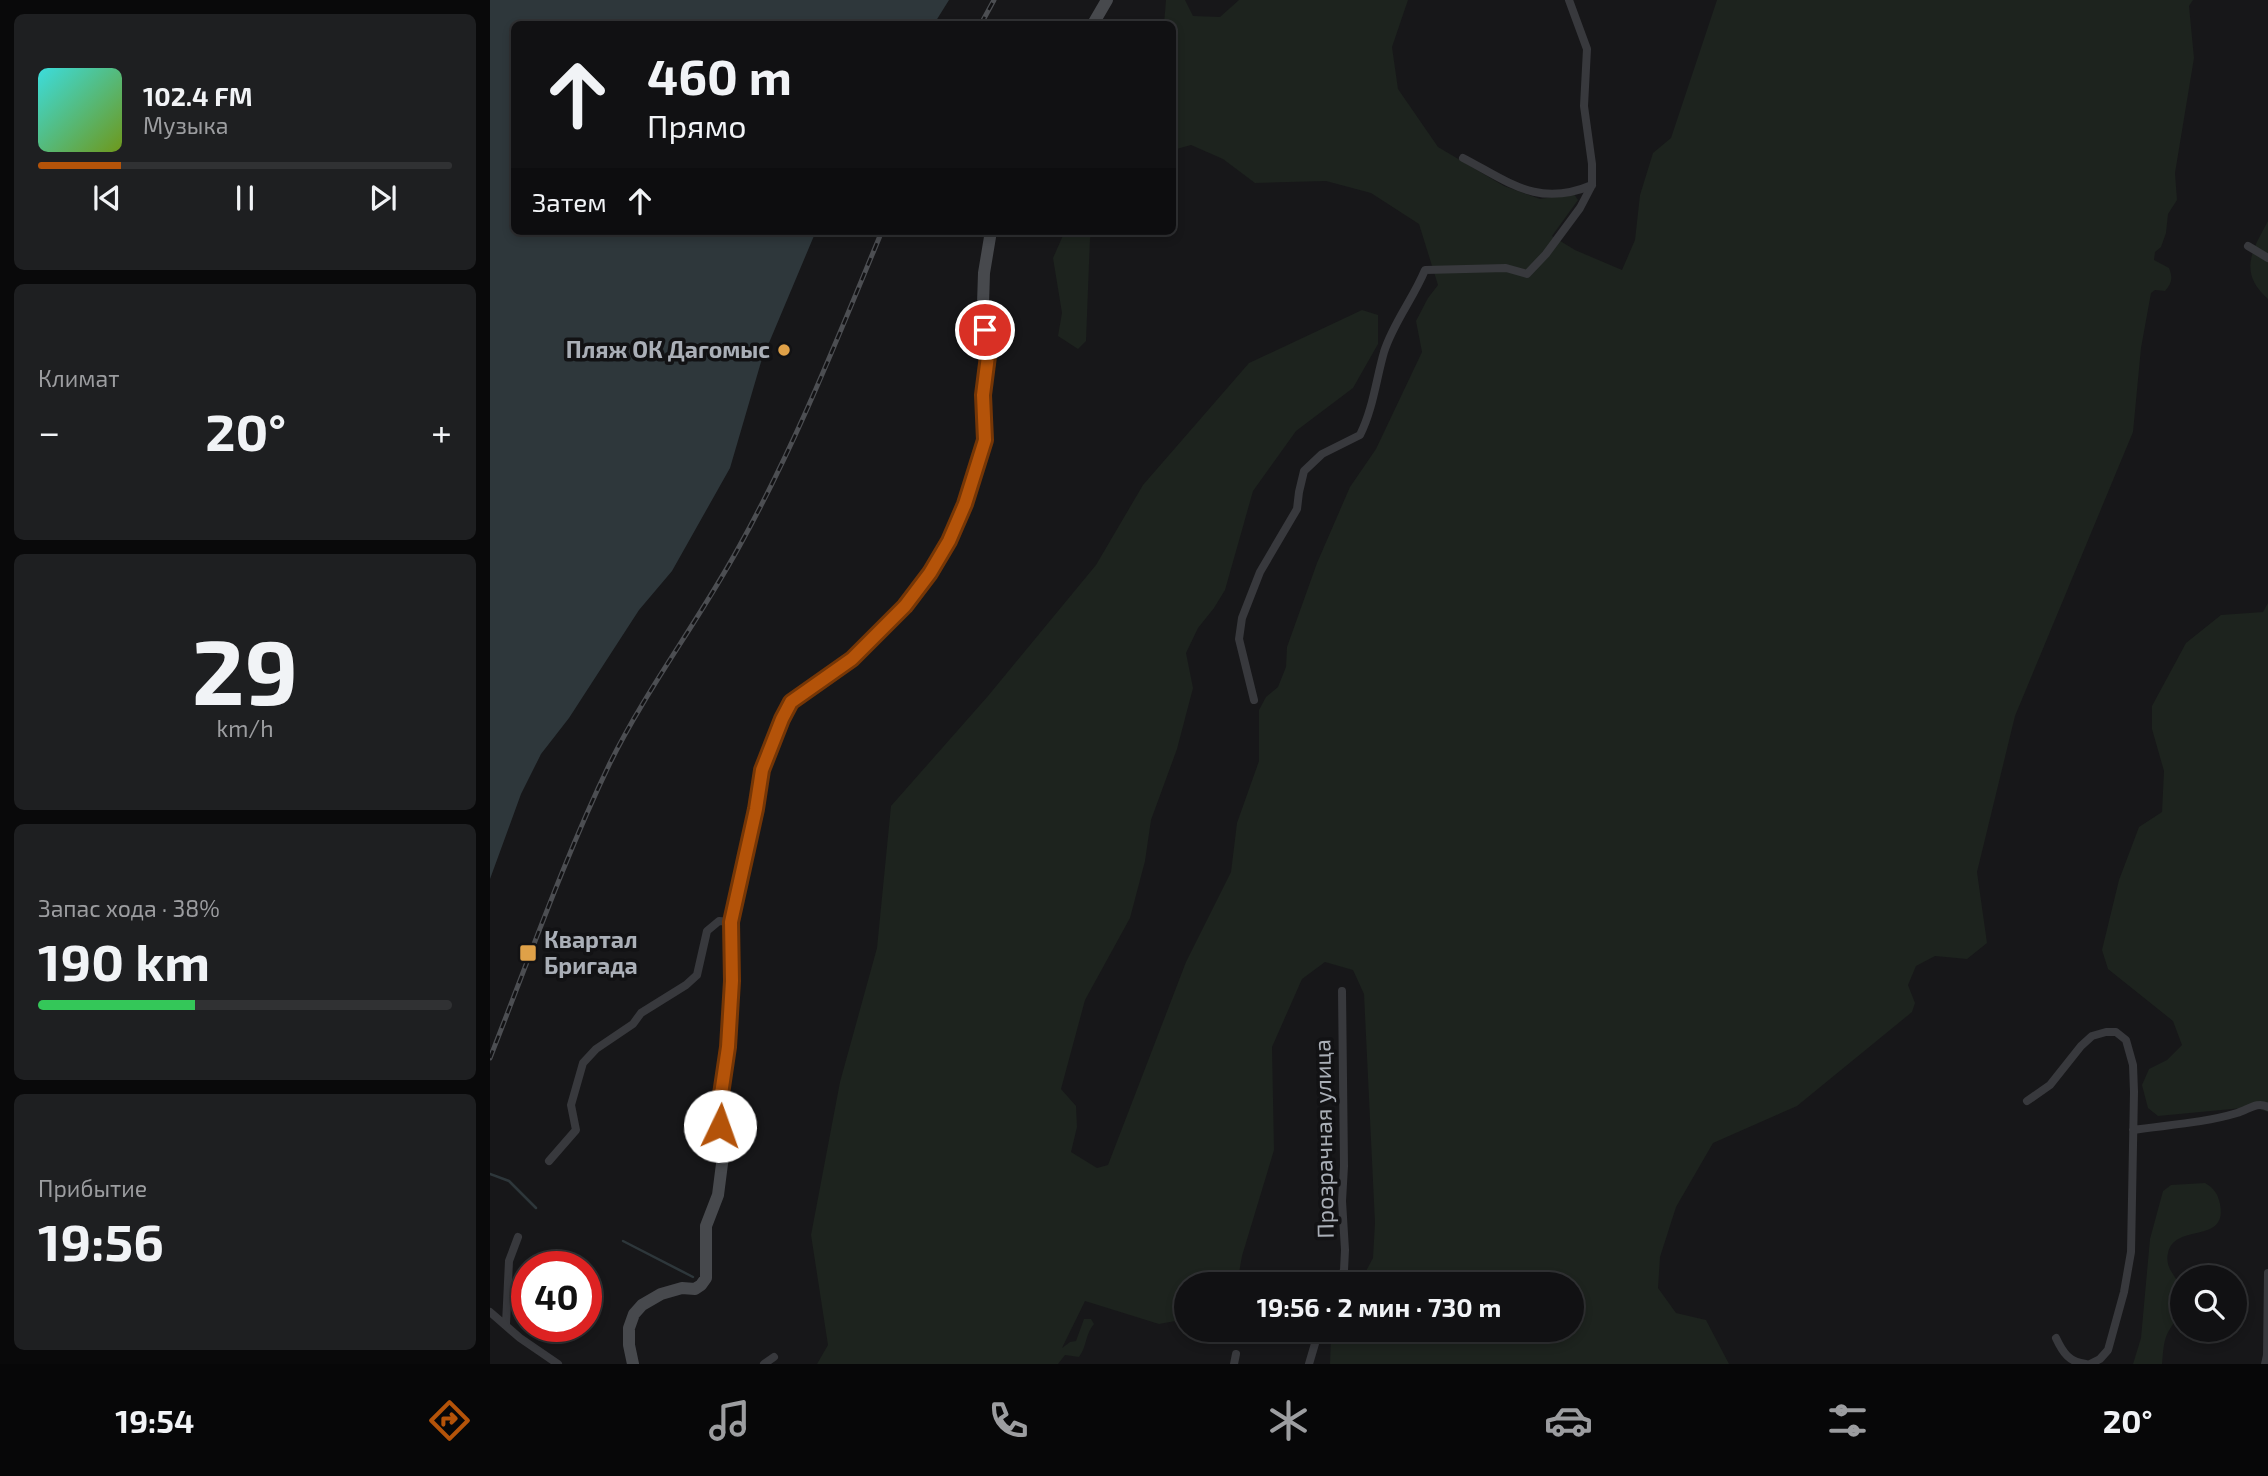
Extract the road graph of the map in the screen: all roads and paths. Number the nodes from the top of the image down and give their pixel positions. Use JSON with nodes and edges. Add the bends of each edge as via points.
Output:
{"nodes":[{"id":1,"x":1107,"y":0,"type":"edge"},
{"id":2,"x":1569,"y":0,"type":"edge"},
{"id":3,"x":1095,"y":21,"type":"edge"},
{"id":4,"x":1463,"y":158,"type":"dead end"},
{"id":5,"x":1592,"y":185,"type":"junction"},
{"id":6,"x":990,"y":235,"type":"edge"},
{"id":7,"x":2248,"y":246,"type":"dead end"},
{"id":8,"x":2268,"y":258,"type":"edge"},
{"id":9,"x":1254,"y":700,"type":"dead end"},
{"id":10,"x":731,"y":922,"type":"junction"},
{"id":11,"x":1342,"y":992,"type":"dead end"},
{"id":12,"x":2027,"y":1101,"type":"dead end"},
{"id":13,"x":2268,"y":1107,"type":"edge"},
{"id":14,"x":2133,"y":1130,"type":"junction"},
{"id":15,"x":549,"y":1161,"type":"dead end"},
{"id":16,"x":518,"y":1237,"type":"dead end"},
{"id":17,"x":1343,"y":1272,"type":"edge"},
{"id":18,"x":2268,"y":1273,"type":"edge"},
{"id":19,"x":490,"y":1312,"type":"edge"},
{"id":20,"x":506,"y":1324,"type":"junction"},
{"id":21,"x":2056,"y":1338,"type":"dead end"},
{"id":22,"x":1315,"y":1342,"type":"edge"},
{"id":23,"x":1236,"y":1354,"type":"dead end"},
{"id":24,"x":774,"y":1357,"type":"dead end"},
{"id":25,"x":558,"y":1364,"type":"edge"},
{"id":26,"x":633,"y":1364,"type":"edge"},
{"id":27,"x":764,"y":1364,"type":"edge"},
{"id":28,"x":1234,"y":1364,"type":"edge"},
{"id":29,"x":1309,"y":1364,"type":"edge"},
{"id":30,"x":2088,"y":1364,"type":"edge"},
{"id":31,"x":2264,"y":1364,"type":"edge"}],
"edges":[{"from":1,"to":3,"type":"street"},
{"from":2,"to":5,"type":"street","via":[[1587,49],[1584,106]]},
{"from":4,"to":5,"type":"street","via":[[1523,190],[1542,195]]},
{"from":5,"to":9,"type":"street","via":[[1580,208],[1527,274],[1506,268],[1425,271],[1384,352],[1360,435],[1322,454],[1304,471],[1297,509],[1251,595],[1239,639]]},
{"from":6,"to":10,"type":"street","via":[[983,304],[988,356],[983,395],[985,440],[967,497],[949,541],[905,606],[852,659],[791,702],[762,770]]},
{"from":7,"to":8,"type":"street"},
{"from":10,"to":15,"type":"street","via":[[719,921],[707,931],[700,968],[691,980],[641,1013],[583,1063],[571,1105],[576,1130]]},
{"from":10,"to":26,"type":"street","via":[[728,1047],[720,1101],[723,1156],[718,1195],[706,1226],[706,1278],[695,1289],[661,1294],[634,1314],[629,1328]]},
{"from":11,"to":17,"type":"street","name":"Прозрачная улица"},
{"from":12,"to":14,"type":"street","via":[[2050,1085],[2092,1036],[2116,1032],[2131,1053]]},
{"from":13,"to":14,"type":"street","via":[[2264,1104],[2221,1117]]},
{"from":14,"to":30,"type":"street","via":[[2131,1252],[2124,1292],[2108,1350]]},
{"from":16,"to":20,"type":"street","via":[[509,1261]]},
{"from":18,"to":31,"type":"street"},
{"from":19,"to":20,"type":"street"},
{"from":20,"to":25,"type":"street"},
{"from":21,"to":30,"type":"street","via":[[2064,1355]]},
{"from":22,"to":29,"type":"street"},
{"from":23,"to":28,"type":"street"},
{"from":24,"to":27,"type":"street"}]}
